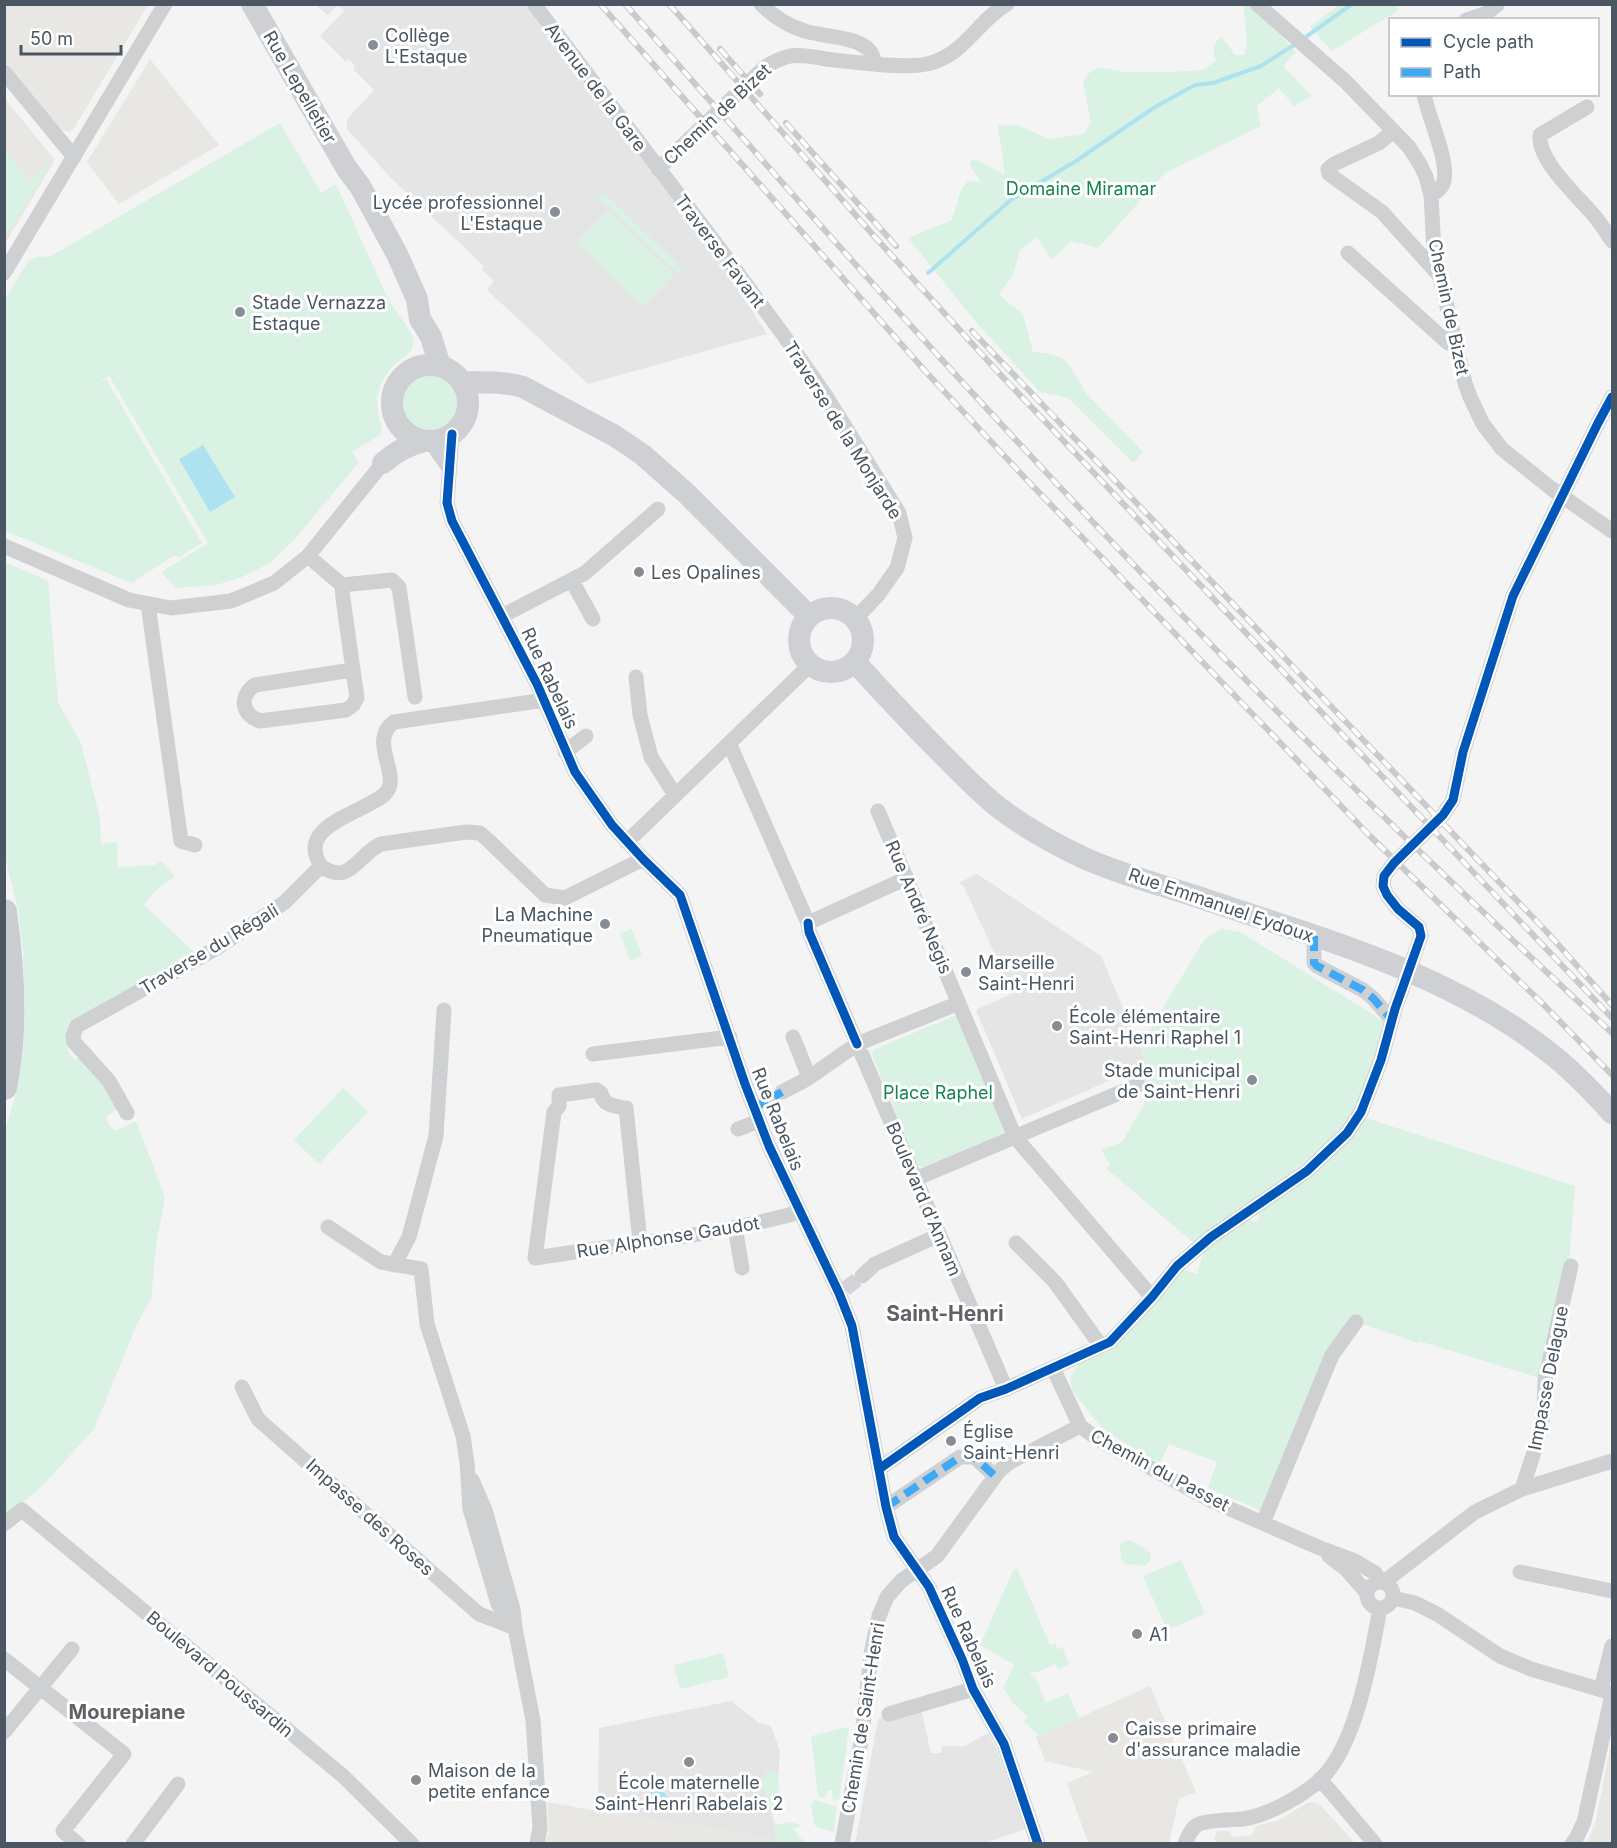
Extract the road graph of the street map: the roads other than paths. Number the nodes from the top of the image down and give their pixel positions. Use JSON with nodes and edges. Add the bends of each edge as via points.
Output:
{"nodes":[{"id":1,"x":165,"y":4,"type":"edge"},
{"id":2,"x":252,"y":4,"type":"edge"},
{"id":3,"x":534,"y":4,"type":"edge"},
{"id":4,"x":761,"y":4,"type":"edge"},
{"id":5,"x":1007,"y":4,"type":"edge"},
{"id":6,"x":1257,"y":4,"type":"edge"},
{"id":7,"x":1497,"y":5,"type":"edge"},
{"id":8,"x":1472,"y":18,"type":"edge"},
{"id":9,"x":875,"y":63,"type":"junction"},
{"id":10,"x":4,"y":72,"type":"edge"},
{"id":11,"x":1425,"y":96,"type":"edge"},
{"id":12,"x":1587,"y":107,"type":"dead end"},
{"id":13,"x":1393,"y":131,"type":"junction"},
{"id":14,"x":74,"y":157,"type":"junction"},
{"id":15,"x":658,"y":169,"type":"junction"},
{"id":16,"x":1431,"y":195,"type":"junction"},
{"id":17,"x":1612,"y":241,"type":"edge"},
{"id":18,"x":1348,"y":252,"type":"dead end"},
{"id":19,"x":4,"y":273,"type":"edge"},
{"id":20,"x":1440,"y":276,"type":"junction"},
{"id":21,"x":782,"y":333,"type":"joint"},
{"id":22,"x":1457,"y":345,"type":"junction"},
{"id":23,"x":429,"y":366,"type":"junction"},
{"id":24,"x":462,"y":382,"type":"junction"},
{"id":25,"x":491,"y":384,"type":"junction"},
{"id":26,"x":1612,"y":397,"type":"edge"},
{"id":27,"x":468,"y":405,"type":"junction"},
{"id":28,"x":394,"y":417,"type":"junction"},
{"id":29,"x":452,"y":434,"type":"junction"},
{"id":30,"x":427,"y":441,"type":"junction"},
{"id":31,"x":383,"y":463,"type":"junction"},
{"id":32,"x":449,"y":468,"type":"junction"},
{"id":33,"x":1563,"y":497,"type":"junction"},
{"id":34,"x":657,"y":509,"type":"dead end"},
{"id":35,"x":1612,"y":531,"type":"edge"},
{"id":36,"x":4,"y":546,"type":"edge"},
{"id":37,"x":309,"y":556,"type":"junction"},
{"id":38,"x":572,"y":581,"type":"junction"},
{"id":39,"x":342,"y":585,"type":"junction"},
{"id":40,"x":148,"y":604,"type":"junction"},
{"id":41,"x":502,"y":616,"type":"junction"},
{"id":42,"x":809,"y":616,"type":"junction"},
{"id":43,"x":855,"y":618,"type":"junction"},
{"id":44,"x":593,"y":619,"type":"dead end"},
{"id":45,"x":855,"y":662,"type":"junction"},
{"id":46,"x":811,"y":664,"type":"junction"},
{"id":47,"x":352,"y":670,"type":"junction"},
{"id":48,"x":636,"y":677,"type":"dead end"},
{"id":49,"x":415,"y":697,"type":"dead end"},
{"id":50,"x":545,"y":700,"type":"junction"},
{"id":51,"x":586,"y":736,"type":"dead end"},
{"id":52,"x":730,"y":745,"type":"junction"},
{"id":53,"x":565,"y":752,"type":"junction"},
{"id":54,"x":675,"y":795,"type":"junction"},
{"id":55,"x":878,"y":811,"type":"dead end"},
{"id":56,"x":627,"y":842,"type":"junction"},
{"id":57,"x":195,"y":845,"type":"dead end"},
{"id":58,"x":643,"y":859,"type":"junction"},
{"id":59,"x":321,"y":866,"type":"junction"},
{"id":60,"x":907,"y":878,"type":"junction"},
{"id":61,"x":4,"y":912,"type":"edge"},
{"id":62,"x":808,"y":924,"type":"junction"},
{"id":63,"x":1314,"y":936,"type":"junction"},
{"id":64,"x":959,"y":1003,"type":"junction"},
{"id":65,"x":444,"y":1010,"type":"dead end"},
{"id":66,"x":1394,"y":1014,"type":"junction"},
{"id":67,"x":729,"y":1037,"type":"junction"},
{"id":68,"x":793,"y":1037,"type":"dead end"},
{"id":69,"x":857,"y":1044,"type":"junction"},
{"id":70,"x":593,"y":1054,"type":"dead end"},
{"id":71,"x":809,"y":1077,"type":"junction"},
{"id":72,"x":1138,"y":1085,"type":"dead end"},
{"id":73,"x":4,"y":1088,"type":"edge"},
{"id":74,"x":782,"y":1092,"type":"tunnel mouth"},
{"id":75,"x":758,"y":1111,"type":"junction"},
{"id":76,"x":127,"y":1113,"type":"dead end"},
{"id":77,"x":1612,"y":1113,"type":"edge"},
{"id":78,"x":738,"y":1129,"type":"dead end"},
{"id":79,"x":1015,"y":1137,"type":"junction"},
{"id":80,"x":915,"y":1179,"type":"junction"},
{"id":81,"x":800,"y":1212,"type":"junction"},
{"id":82,"x":328,"y":1227,"type":"dead end"},
{"id":83,"x":735,"y":1227,"type":"junction"},
{"id":84,"x":939,"y":1235,"type":"junction"},
{"id":85,"x":640,"y":1242,"type":"junction"},
{"id":86,"x":1016,"y":1243,"type":"dead end"},
{"id":87,"x":394,"y":1265,"type":"junction"},
{"id":88,"x":1571,"y":1266,"type":"dead end"},
{"id":89,"x":742,"y":1268,"type":"dead end"},
{"id":90,"x":862,"y":1276,"type":"tunnel mouth"},
{"id":91,"x":1152,"y":1297,"type":"junction"},
{"id":92,"x":1356,"y":1322,"type":"dead end"},
{"id":93,"x":1101,"y":1347,"type":"junction"},
{"id":94,"x":1053,"y":1368,"type":"junction"},
{"id":95,"x":242,"y":1387,"type":"dead end"},
{"id":96,"x":1006,"y":1389,"type":"junction"},
{"id":97,"x":1080,"y":1426,"type":"junction"},
{"id":98,"x":1612,"y":1461,"type":"edge"},
{"id":99,"x":879,"y":1469,"type":"junction"},
{"id":100,"x":995,"y":1476,"type":"junction"},
{"id":101,"x":1522,"y":1489,"type":"junction"},
{"id":102,"x":886,"y":1507,"type":"junction"},
{"id":103,"x":1263,"y":1523,"type":"junction"},
{"id":104,"x":4,"y":1524,"type":"edge"},
{"id":105,"x":1320,"y":1548,"type":"junction"},
{"id":106,"x":916,"y":1570,"type":"junction"},
{"id":107,"x":1520,"y":1572,"type":"dead end"},
{"id":108,"x":1383,"y":1582,"type":"junction"},
{"id":109,"x":1612,"y":1591,"type":"edge"},
{"id":110,"x":1367,"y":1593,"type":"junction"},
{"id":111,"x":1393,"y":1598,"type":"junction"},
{"id":112,"x":1380,"y":1608,"type":"junction"},
{"id":113,"x":515,"y":1628,"type":"junction"},
{"id":114,"x":1612,"y":1646,"type":"edge"},
{"id":115,"x":72,"y":1648,"type":"dead end"},
{"id":116,"x":4,"y":1659,"type":"edge"},
{"id":117,"x":41,"y":1688,"type":"junction"},
{"id":118,"x":973,"y":1689,"type":"junction"},
{"id":119,"x":1609,"y":1692,"type":"edge"},
{"id":120,"x":889,"y":1714,"type":"dead end"},
{"id":121,"x":4,"y":1732,"type":"edge"},
{"id":122,"x":1320,"y":1779,"type":"junction"},
{"id":123,"x":178,"y":1784,"type":"dead end"},
{"id":124,"x":78,"y":1844,"type":"edge"},
{"id":125,"x":133,"y":1844,"type":"edge"},
{"id":126,"x":412,"y":1844,"type":"edge"},
{"id":127,"x":537,"y":1844,"type":"edge"},
{"id":128,"x":842,"y":1844,"type":"edge"},
{"id":129,"x":1038,"y":1844,"type":"edge"},
{"id":130,"x":1185,"y":1844,"type":"edge"},
{"id":131,"x":1375,"y":1844,"type":"edge"},
{"id":132,"x":1572,"y":1844,"type":"edge"}],
"edges":[{"from":1,"to":14,"type":"street"},
{"from":2,"to":23,"type":"street","name":"Rue Lepelletier","via":[[397,255],[430,337]]},
{"from":3,"to":15,"type":"street","name":"Avenue de la Gare"},
{"from":4,"to":9,"type":"street","via":[[791,26],[862,45]]},
{"from":5,"to":9,"type":"street","name":"Chemin de Bizet","via":[[946,57],[925,64]]},
{"from":6,"to":13,"type":"street","name":"Chemin de Bizet","via":[[1345,81]]},
{"from":7,"to":8,"type":"street"},
{"from":9,"to":15,"type":"street","name":"Chemin de Bizet","via":[[802,56],[779,59],[765,67]]},
{"from":10,"to":14,"type":"street"},
{"from":11,"to":16,"type":"street","via":[[1444,169],[1442,186]]},
{"from":12,"to":17,"type":"street","via":[[1540,135],[1539,143],[1554,171]]},
{"from":13,"to":16,"type":"street","name":"Chemin de Bizet","via":[[1416,157]]},
{"from":13,"to":20,"type":"street","via":[[1379,143],[1334,165],[1329,174],[1382,212]]},
{"from":14,"to":19,"type":"street"},
{"from":15,"to":21,"type":"street","name":"Traverse Favant"},
{"from":16,"to":20,"type":"street","name":"Chemin de Bizet","via":[[1434,251]]},
{"from":18,"to":22,"type":"street","via":[[1448,342]]},
{"from":20,"to":22,"type":"street","name":"Chemin de Bizet"},
{"from":21,"to":43,"type":"street","name":"Traverse de la Monjarde","via":[[899,513],[905,538],[897,568]]},
{"from":22,"to":33,"type":"street","name":"Chemin de Bizet","via":[[1470,397],[1492,438]]},
{"from":23,"to":24,"type":"street","via":[[452,372]]},
{"from":23,"to":28,"type":"street","via":[[410,370],[397,382],[392,399]]},
{"from":24,"to":25,"type":"street"},
{"from":24,"to":27,"type":"street"},
{"from":25,"to":27,"type":"street"},
{"from":25,"to":42,"type":"street","via":[[523,387],[643,455]]},
{"from":26,"to":33,"type":"street"},
{"from":27,"to":29,"type":"street","via":[[466,416]]},
{"from":28,"to":30,"type":"street","via":[[403,430]]},
{"from":28,"to":31,"type":"street"},
{"from":29,"to":30,"type":"street"},
{"from":29,"to":32,"type":"street","name":"Rue Rabelais"},
{"from":30,"to":31,"type":"street","via":[[408,445]]},
{"from":30,"to":32,"type":"street"},
{"from":31,"to":37,"type":"street"},
{"from":32,"to":41,"type":"street","name":"Rue Rabelais","via":[[447,503],[452,521]]},
{"from":33,"to":35,"type":"street","name":"Chemin de Bizet"},
{"from":33,"to":66,"type":"street","via":[[1513,596],[1463,752],[1453,800],[1384,876],[1383,886],[1392,902],[1421,931]]},
{"from":34,"to":38,"type":"street"},
{"from":36,"to":40,"type":"street","via":[[129,600]]},
{"from":37,"to":39,"type":"street"},
{"from":37,"to":40,"type":"street","via":[[274,583],[231,601],[171,608]]},
{"from":38,"to":41,"type":"street"},
{"from":38,"to":44,"type":"street"},
{"from":39,"to":47,"type":"street"},
{"from":39,"to":49,"type":"street","via":[[392,580],[399,587]]},
{"from":40,"to":57,"type":"street","via":[[181,841]]},
{"from":41,"to":50,"type":"street","name":"Rue Rabelais"},
{"from":42,"to":43,"type":"street","via":[[838,608]]},
{"from":42,"to":46,"type":"street","via":[[803,625],[800,646]]},
{"from":43,"to":45,"type":"street","via":[[863,645]]},
{"from":45,"to":46,"type":"street","via":[[838,671]]},
{"from":45,"to":63,"type":"street","name":"Rue Emmanuel Eydoux","via":[[979,792],[1029,828],[1094,862]]},
{"from":46,"to":52,"type":"street"},
{"from":47,"to":47,"type":"street","via":[[357,698],[346,710],[260,721],[246,712],[244,697],[255,685]]},
{"from":48,"to":54,"type":"street","via":[[640,715],[651,757]]},
{"from":50,"to":53,"type":"street","name":"Rue Rabelais"},
{"from":50,"to":59,"type":"street","via":[[394,722],[387,727],[387,792],[316,838],[314,847]]},
{"from":51,"to":53,"type":"street"},
{"from":52,"to":54,"type":"street"},
{"from":52,"to":62,"type":"street","name":"Boulevard d'Annam"},
{"from":53,"to":56,"type":"street","name":"Rue Rabelais","via":[[575,772]]},
{"from":54,"to":56,"type":"street"},
{"from":55,"to":60,"type":"street","name":"Rue André Negis"},
{"from":56,"to":58,"type":"street","name":"Rue Rabelais"},
{"from":58,"to":59,"type":"street","via":[[565,898],[545,896],[480,833],[381,844],[371,848],[354,867],[340,873]]},
{"from":58,"to":67,"type":"street","name":"Rue Rabelais","via":[[680,895]]},
{"from":59,"to":76,"type":"street","name":"Traverse du Régali","via":[[285,902],[217,948],[77,1026],[74,1042],[109,1081]]},
{"from":60,"to":62,"type":"street"},
{"from":60,"to":64,"type":"street","name":"Rue André Negis"},
{"from":61,"to":73,"type":"main road","via":[[11,1008]]},
{"from":62,"to":69,"type":"street","name":"Boulevard d'Annam"},
{"from":63,"to":66,"type":"street","via":[[1317,966],[1363,990]]},
{"from":63,"to":77,"type":"street","name":"Rue Emmanuel Eydoux","via":[[1388,962],[1461,995],[1551,1053]]},
{"from":64,"to":69,"type":"street"},
{"from":64,"to":79,"type":"street"},
{"from":65,"to":87,"type":"street","via":[[436,1136],[409,1238]]},
{"from":66,"to":91,"type":"street","via":[[1361,1112],[1347,1132],[1307,1171],[1211,1237],[1178,1266]]},
{"from":67,"to":70,"type":"street"},
{"from":67,"to":75,"type":"street","name":"Rue Rabelais"},
{"from":68,"to":71,"type":"street"},
{"from":69,"to":71,"type":"street"},
{"from":69,"to":80,"type":"street","name":"Boulevard d'Annam"},
{"from":71,"to":74,"type":"street"},
{"from":72,"to":79,"type":"street"},
{"from":75,"to":78,"type":"street"},
{"from":75,"to":81,"type":"street","name":"Rue Rabelais","via":[[769,1146]]},
{"from":79,"to":80,"type":"street"},
{"from":79,"to":91,"type":"street"},
{"from":80,"to":84,"type":"street","name":"Boulevard d'Annam"},
{"from":81,"to":83,"type":"street","name":"Rue Alphonse Gaudot"},
{"from":81,"to":99,"type":"street","name":"Rue Rabelais","via":[[842,1291]]},
{"from":82,"to":87,"type":"street","via":[[381,1262]]},
{"from":83,"to":85,"type":"street","name":"Rue Alphonse Gaudot"},
{"from":83,"to":89,"type":"street"},
{"from":84,"to":90,"type":"street","via":[[875,1264]]},
{"from":84,"to":96,"type":"street","name":"Boulevard d'Annam"},
{"from":85,"to":85,"type":"street","name":"Rue Alphonse Gaudot","via":[[626,1108],[605,1103],[596,1090],[560,1095],[554,1112],[535,1258]]},
{"from":86,"to":93,"type":"street","via":[[1055,1282]]},
{"from":87,"to":113,"type":"street","via":[[421,1269],[427,1324],[463,1436],[470,1509],[498,1604]]},
{"from":88,"to":101,"type":"street","name":"Impasse Delague","via":[[1545,1380],[1538,1440]]},
{"from":91,"to":93,"type":"street"},
{"from":92,"to":103,"type":"street","via":[[1332,1355]]},
{"from":93,"to":94,"type":"street"},
{"from":94,"to":96,"type":"street"},
{"from":94,"to":97,"type":"street","name":"Chemin du Passet"},
{"from":95,"to":113,"type":"street","name":"Impasse des Roses","via":[[258,1419],[478,1614]]},
{"from":96,"to":99,"type":"street","via":[[980,1398]]},
{"from":97,"to":100,"type":"street","name":"Chemin de Saint-Henri","via":[[1010,1462]]},
{"from":97,"to":103,"type":"street","name":"Chemin du Passet","via":[[1202,1495]]},
{"from":98,"to":101,"type":"street"},
{"from":99,"to":102,"type":"street","name":"Rue Rabelais"},
{"from":100,"to":102,"type":"street","via":[[974,1456],[960,1457]]},
{"from":100,"to":106,"type":"street","name":"Chemin de Saint-Henri","via":[[937,1556]]},
{"from":101,"to":108,"type":"street","via":[[1474,1512]]},
{"from":102,"to":106,"type":"street","name":"Rue Rabelais","via":[[894,1537]]},
{"from":103,"to":105,"type":"street","name":"Chemin du Passet"},
{"from":104,"to":126,"type":"street","name":"Boulevard Poussardin","via":[[22,1510],[343,1776]]},
{"from":105,"to":108,"type":"street","name":"Chemin du Passet","via":[[1366,1566]]},
{"from":105,"to":110,"type":"street","name":"Chemin du Passet"},
{"from":106,"to":118,"type":"street","name":"Rue Rabelais","via":[[929,1587]]},
{"from":106,"to":128,"type":"street","name":"Chemin de Saint-Henri","via":[[896,1585],[879,1616]]},
{"from":107,"to":109,"type":"street"},
{"from":108,"to":110,"type":"street","via":[[1375,1583]]},
{"from":108,"to":111,"type":"street","via":[[1390,1586]]},
{"from":110,"to":112,"type":"street","via":[[1370,1604]]},
{"from":111,"to":112,"type":"street"},
{"from":111,"to":119,"type":"street","via":[[1437,1614],[1500,1656]]},
{"from":112,"to":122,"type":"street","via":[[1367,1677],[1347,1736]]},
{"from":113,"to":127,"type":"street","via":[[533,1720],[540,1828]]},
{"from":114,"to":119,"type":"street"},
{"from":115,"to":117,"type":"street"},
{"from":116,"to":117,"type":"street"},
{"from":117,"to":121,"type":"street"},
{"from":117,"to":124,"type":"street","via":[[124,1754],[63,1831]]},
{"from":118,"to":120,"type":"street"},
{"from":118,"to":129,"type":"street","name":"Rue Rabelais","via":[[1004,1744]]},
{"from":119,"to":132,"type":"street","via":[[1584,1822]]},
{"from":122,"to":130,"type":"street","via":[[1265,1813],[1197,1825]]},
{"from":122,"to":131,"type":"street"},
{"from":123,"to":125,"type":"street"}]}
